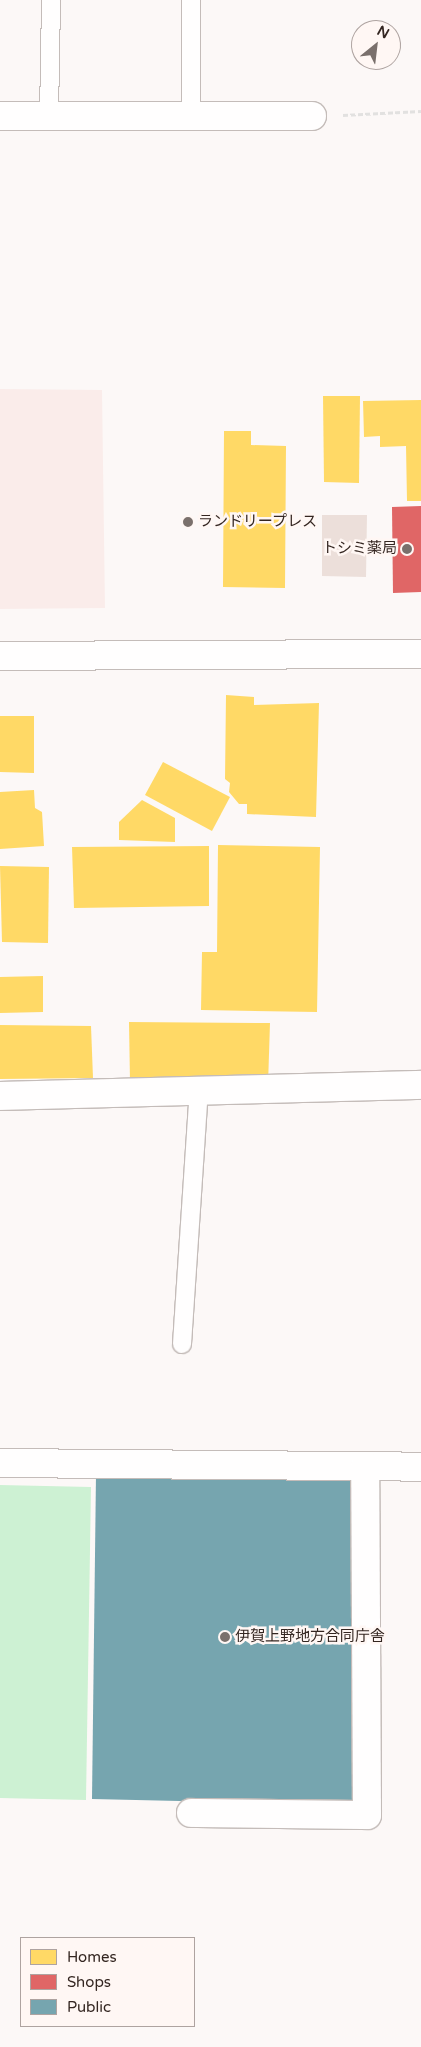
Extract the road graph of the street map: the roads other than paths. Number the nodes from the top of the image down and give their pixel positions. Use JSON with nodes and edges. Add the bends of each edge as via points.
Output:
{"nodes":[{"id":1,"x":51,"y":0,"type":"edge"},
{"id":2,"x":191,"y":0,"type":"edge"},
{"id":3,"x":0,"y":116,"type":"edge"},
{"id":4,"x":49,"y":116,"type":"junction"},
{"id":5,"x":191,"y":116,"type":"junction"},
{"id":6,"x":312,"y":116,"type":"road end"},
{"id":7,"x":421,"y":654,"type":"edge"},
{"id":8,"x":0,"y":656,"type":"edge"},
{"id":9,"x":421,"y":1085,"type":"edge"},
{"id":10,"x":199,"y":1091,"type":"junction"},
{"id":11,"x":0,"y":1096,"type":"edge"},
{"id":12,"x":182,"y":1344,"type":"dead end"},
{"id":13,"x":0,"y":1463,"type":"edge"},
{"id":14,"x":365,"y":1466,"type":"junction"},
{"id":15,"x":421,"y":1466,"type":"edge"},
{"id":16,"x":191,"y":1813,"type":"dead end"}],
"edges":[{"from":1,"to":4,"type":"lane"},
{"from":2,"to":5,"type":"lane"},
{"from":3,"to":4,"type":"street"},
{"from":4,"to":5,"type":"street"},
{"from":5,"to":6,"type":"street"},
{"from":7,"to":8,"type":"street"},
{"from":9,"to":10,"type":"street"},
{"from":10,"to":11,"type":"street"},
{"from":10,"to":12,"type":"lane"},
{"from":13,"to":14,"type":"street"},
{"from":14,"to":15,"type":"street"},
{"from":14,"to":16,"type":"street","via":[[367,1815]]}]}
